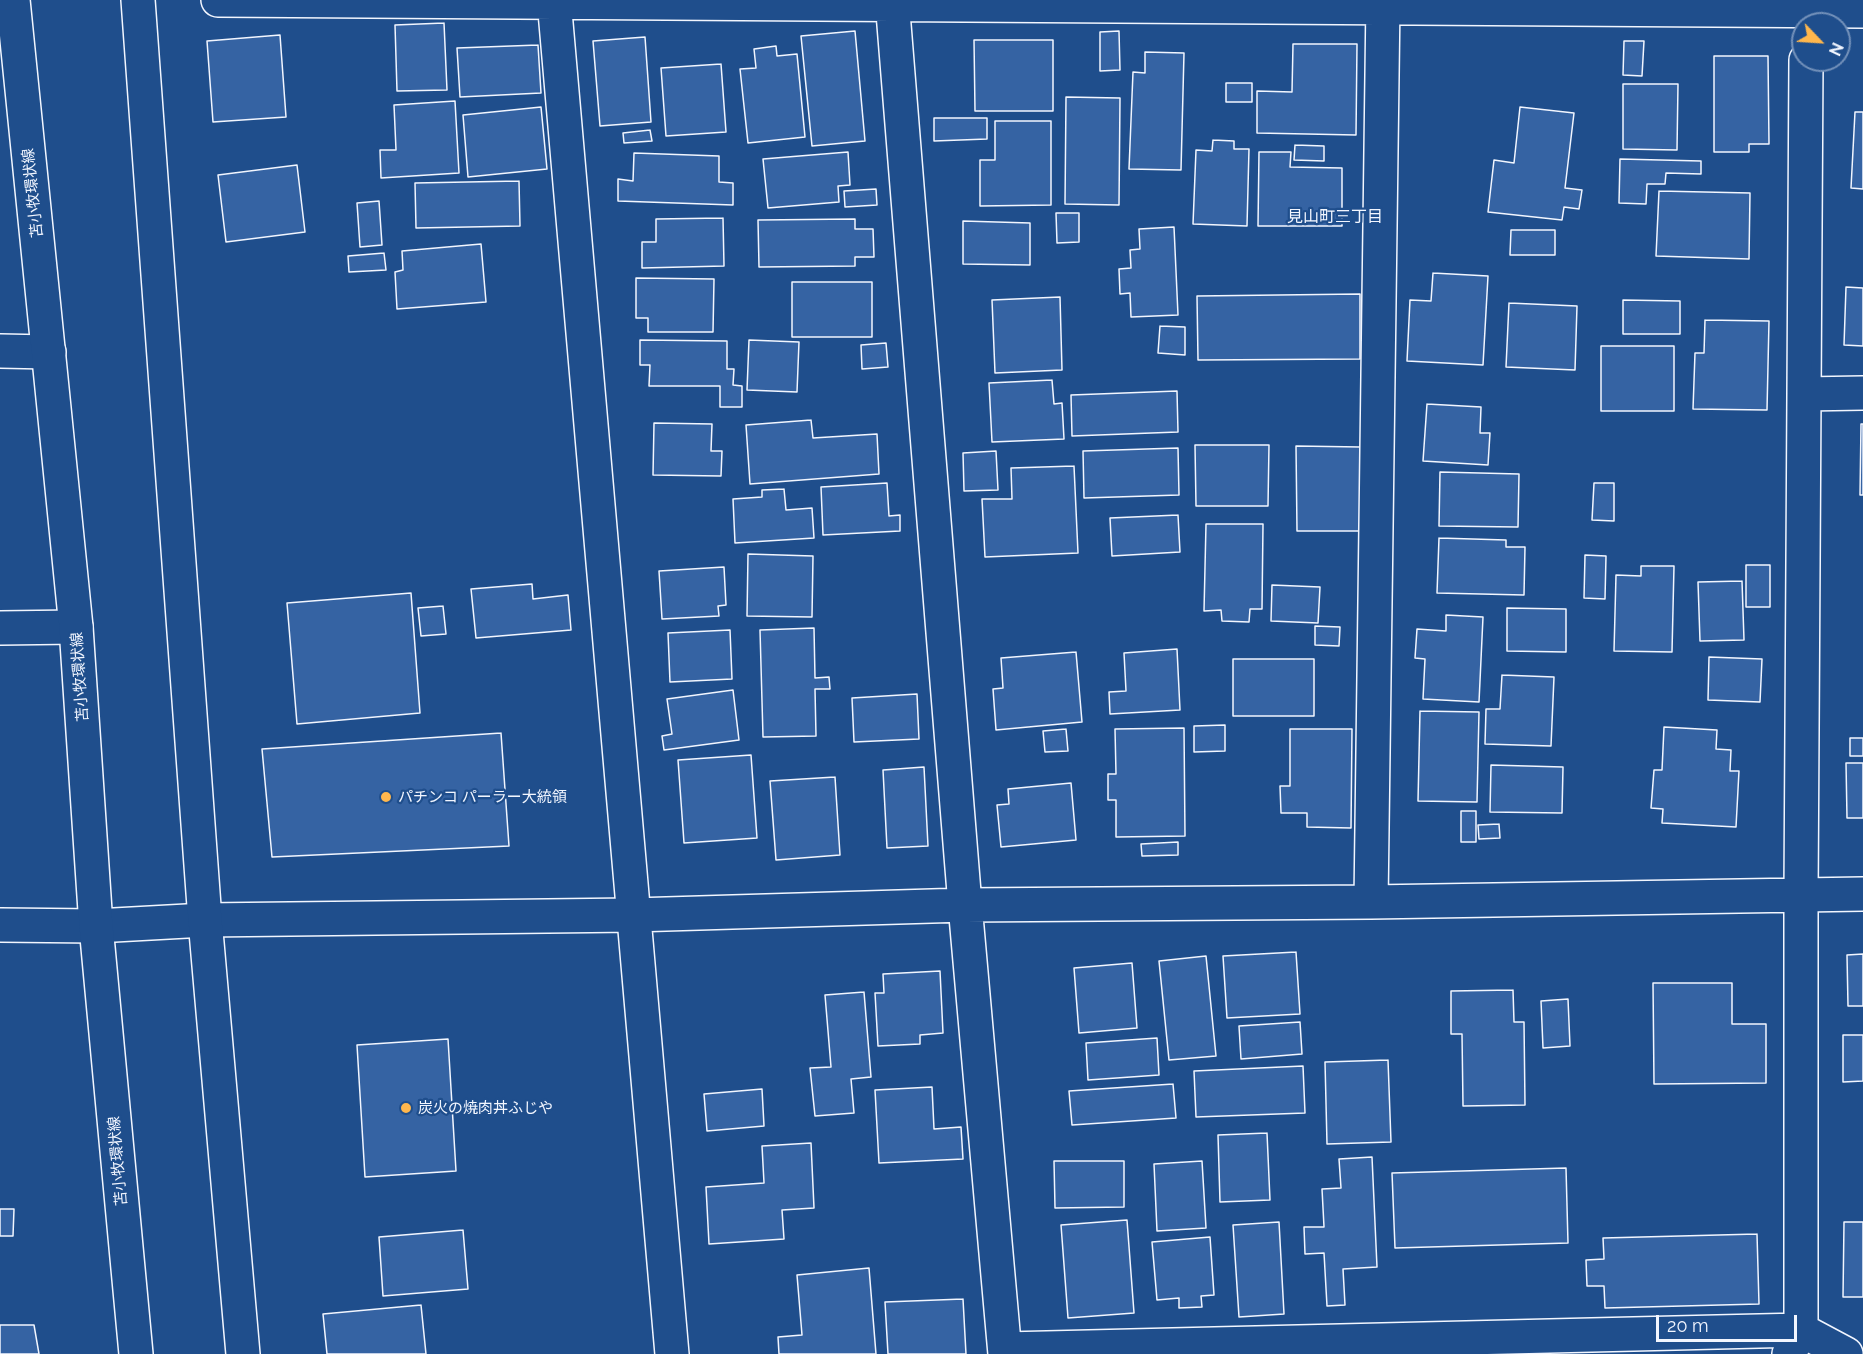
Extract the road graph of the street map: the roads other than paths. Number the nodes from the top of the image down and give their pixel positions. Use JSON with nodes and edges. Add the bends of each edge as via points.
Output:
{"nodes":[{"id":1,"x":13,"y":0,"type":"edge"},
{"id":2,"x":138,"y":0,"type":"edge"},
{"id":3,"x":218,"y":0,"type":"edge"},
{"id":4,"x":554,"y":1,"type":"edge"},
{"id":5,"x":893,"y":2,"type":"edge"},
{"id":6,"x":1383,"y":4,"type":"edge"},
{"id":7,"x":1863,"y":11,"type":"edge"},
{"id":8,"x":1806,"y":12,"type":"edge"},
{"id":9,"x":1806,"y":72,"type":"edge"},
{"id":10,"x":0,"y":351,"type":"edge"},
{"id":11,"x":49,"y":352,"type":"junction"},
{"id":12,"x":1863,"y":393,"type":"edge"},
{"id":13,"x":1804,"y":394,"type":"junction"},
{"id":14,"x":0,"y":627,"type":"edge"},
{"id":15,"x":76,"y":627,"type":"junction"},
{"id":16,"x":1801,"y":894,"type":"junction"},
{"id":17,"x":1863,"y":894,"type":"edge"},
{"id":18,"x":1371,"y":902,"type":"junction"},
{"id":19,"x":965,"y":905,"type":"junction"},
{"id":20,"x":633,"y":915,"type":"junction"},
{"id":21,"x":205,"y":920,"type":"junction"},
{"id":22,"x":0,"y":925,"type":"edge"},
{"id":23,"x":96,"y":926,"type":"junction"},
{"id":24,"x":1795,"y":1342,"type":"edge"},
{"id":25,"x":1005,"y":1352,"type":"edge"},
{"id":26,"x":136,"y":1354,"type":"edge"},
{"id":27,"x":243,"y":1354,"type":"edge"},
{"id":28,"x":672,"y":1354,"type":"edge"},
{"id":29,"x":1846,"y":1354,"type":"edge"}],
"edges":[{"from":1,"to":11,"type":"street","name":"苫小牧環状線"},
{"from":2,"to":21,"type":"street"},
{"from":3,"to":4,"type":"street"},
{"from":4,"to":5,"type":"street"},
{"from":4,"to":20,"type":"street"},
{"from":5,"to":6,"type":"street"},
{"from":5,"to":19,"type":"street"},
{"from":6,"to":8,"type":"street"},
{"from":6,"to":18,"type":"street"},
{"from":7,"to":8,"type":"street"},
{"from":9,"to":13,"type":"street"},
{"from":10,"to":11,"type":"street"},
{"from":11,"to":15,"type":"street","name":"苫小牧環状線"},
{"from":12,"to":13,"type":"street"},
{"from":13,"to":16,"type":"street"},
{"from":14,"to":15,"type":"street"},
{"from":15,"to":23,"type":"street","name":"苫小牧環状線"},
{"from":16,"to":17,"type":"street"},
{"from":16,"to":18,"type":"street"},
{"from":16,"to":24,"type":"street"},
{"from":18,"to":19,"type":"street"},
{"from":19,"to":20,"type":"street"},
{"from":19,"to":25,"type":"street"},
{"from":20,"to":21,"type":"street"},
{"from":20,"to":28,"type":"street"},
{"from":21,"to":23,"type":"street"},
{"from":21,"to":27,"type":"street"},
{"from":22,"to":23,"type":"street"},
{"from":23,"to":26,"type":"street","name":"苫小牧環状線"},
{"from":24,"to":25,"type":"street"},
{"from":24,"to":29,"type":"street"}]}
